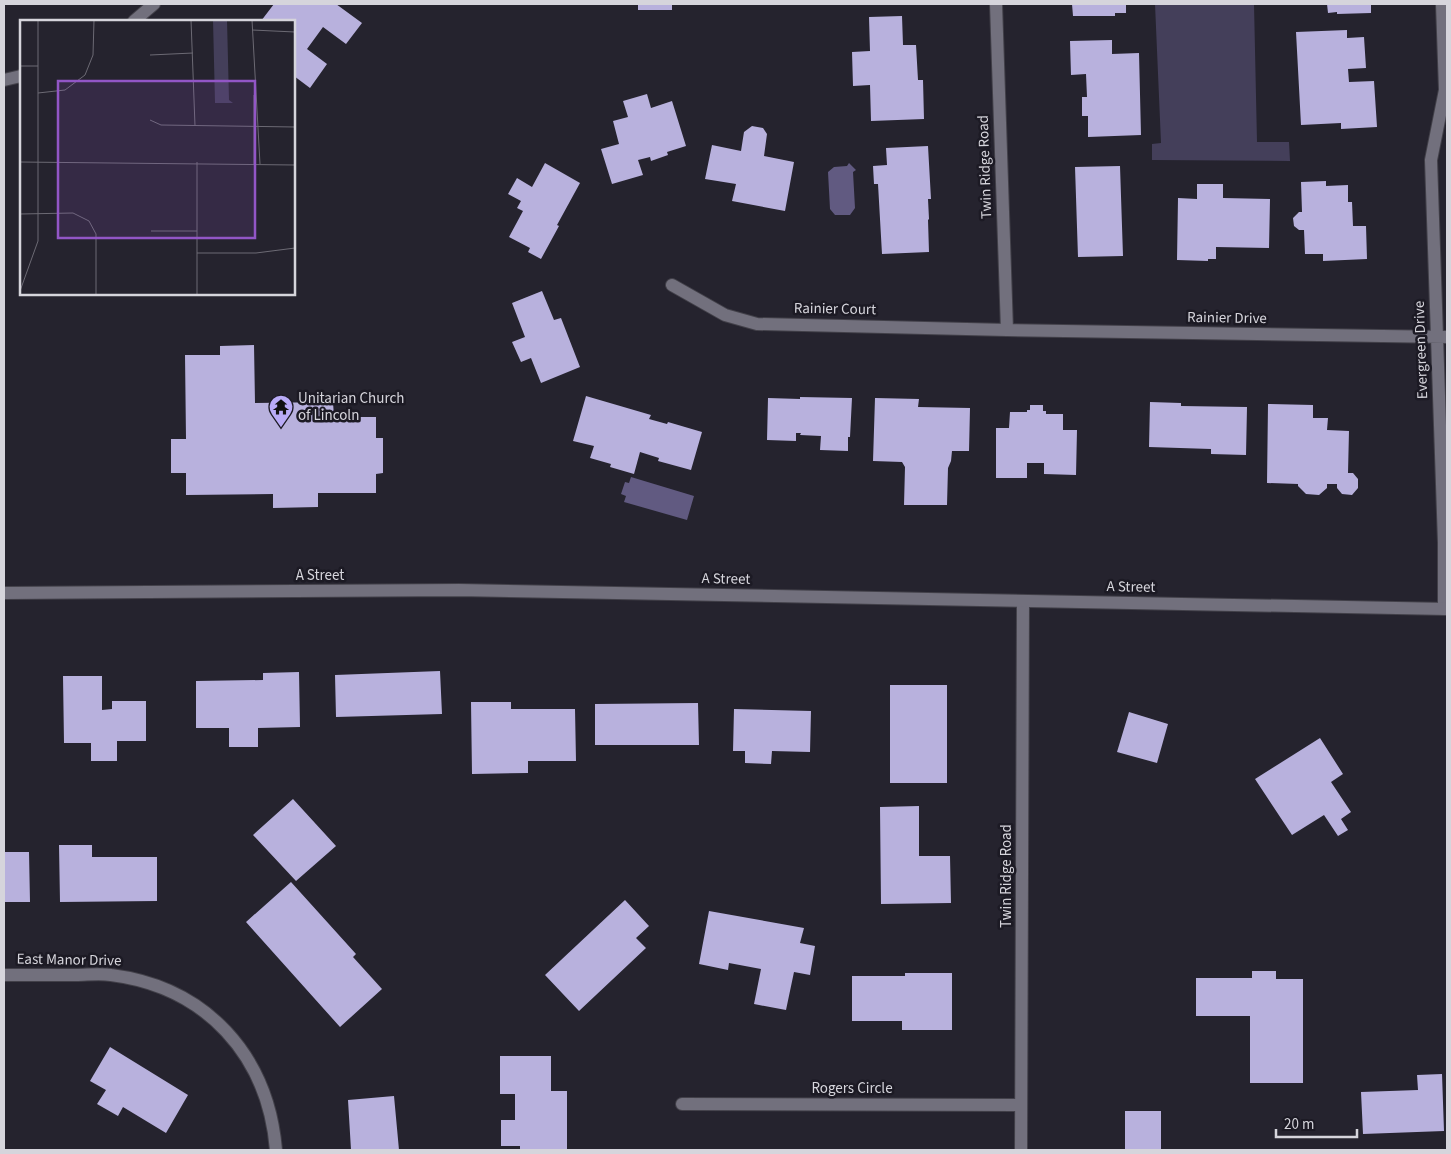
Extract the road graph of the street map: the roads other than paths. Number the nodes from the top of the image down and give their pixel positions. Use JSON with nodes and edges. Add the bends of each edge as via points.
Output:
{"nodes":[{"id":1,"x":154,"y":4,"type":"edge"},
{"id":2,"x":996,"y":4,"type":"edge"},
{"id":3,"x":1442,"y":4,"type":"edge"},
{"id":4,"x":135,"y":20,"type":"edge"},
{"id":5,"x":20,"y":76,"type":"edge"},
{"id":6,"x":4,"y":80,"type":"edge"},
{"id":7,"x":1446,"y":94,"type":"edge"},
{"id":8,"x":672,"y":285,"type":"dead end"},
{"id":9,"x":1007,"y":330,"type":"junction"},
{"id":10,"x":1442,"y":337,"type":"edge"},
{"id":11,"x":4,"y":593,"type":"edge"},
{"id":12,"x":1023,"y":601,"type":"junction"},
{"id":13,"x":1446,"y":609,"type":"edge"},
{"id":14,"x":4,"y":975,"type":"edge"},
{"id":15,"x":682,"y":1104,"type":"dead end"},
{"id":16,"x":1022,"y":1105,"type":"junction"},
{"id":17,"x":276,"y":1150,"type":"edge"},
{"id":18,"x":1021,"y":1150,"type":"edge"}],
"edges":[{"from":1,"to":4,"type":"street"},
{"from":2,"to":9,"type":"street","name":"Twin Ridge Road"},
{"from":3,"to":7,"type":"street","name":"Evergreen Drive"},
{"from":5,"to":6,"type":"street"},
{"from":7,"to":10,"type":"street","name":"Evergreen Drive","via":[[1431,160]]},
{"from":8,"to":9,"type":"street","name":"Rainier Court","via":[[725,315],[757,324]]},
{"from":9,"to":10,"type":"street","name":"Rainier Drive"},
{"from":10,"to":13,"type":"street","name":"Evergreen Drive"},
{"from":11,"to":12,"type":"street","name":"A Street","via":[[459,590]]},
{"from":12,"to":13,"type":"street","name":"A Street"},
{"from":12,"to":16,"type":"street","name":"Twin Ridge Road"},
{"from":14,"to":17,"type":"street","name":"East Manor Drive","via":[[109,974],[142,980],[202,1010],[227,1032],[248,1058],[266,1096]]},
{"from":15,"to":16,"type":"street","name":"Rogers Circle"},
{"from":16,"to":18,"type":"street","name":"Twin Ridge Road"}]}
